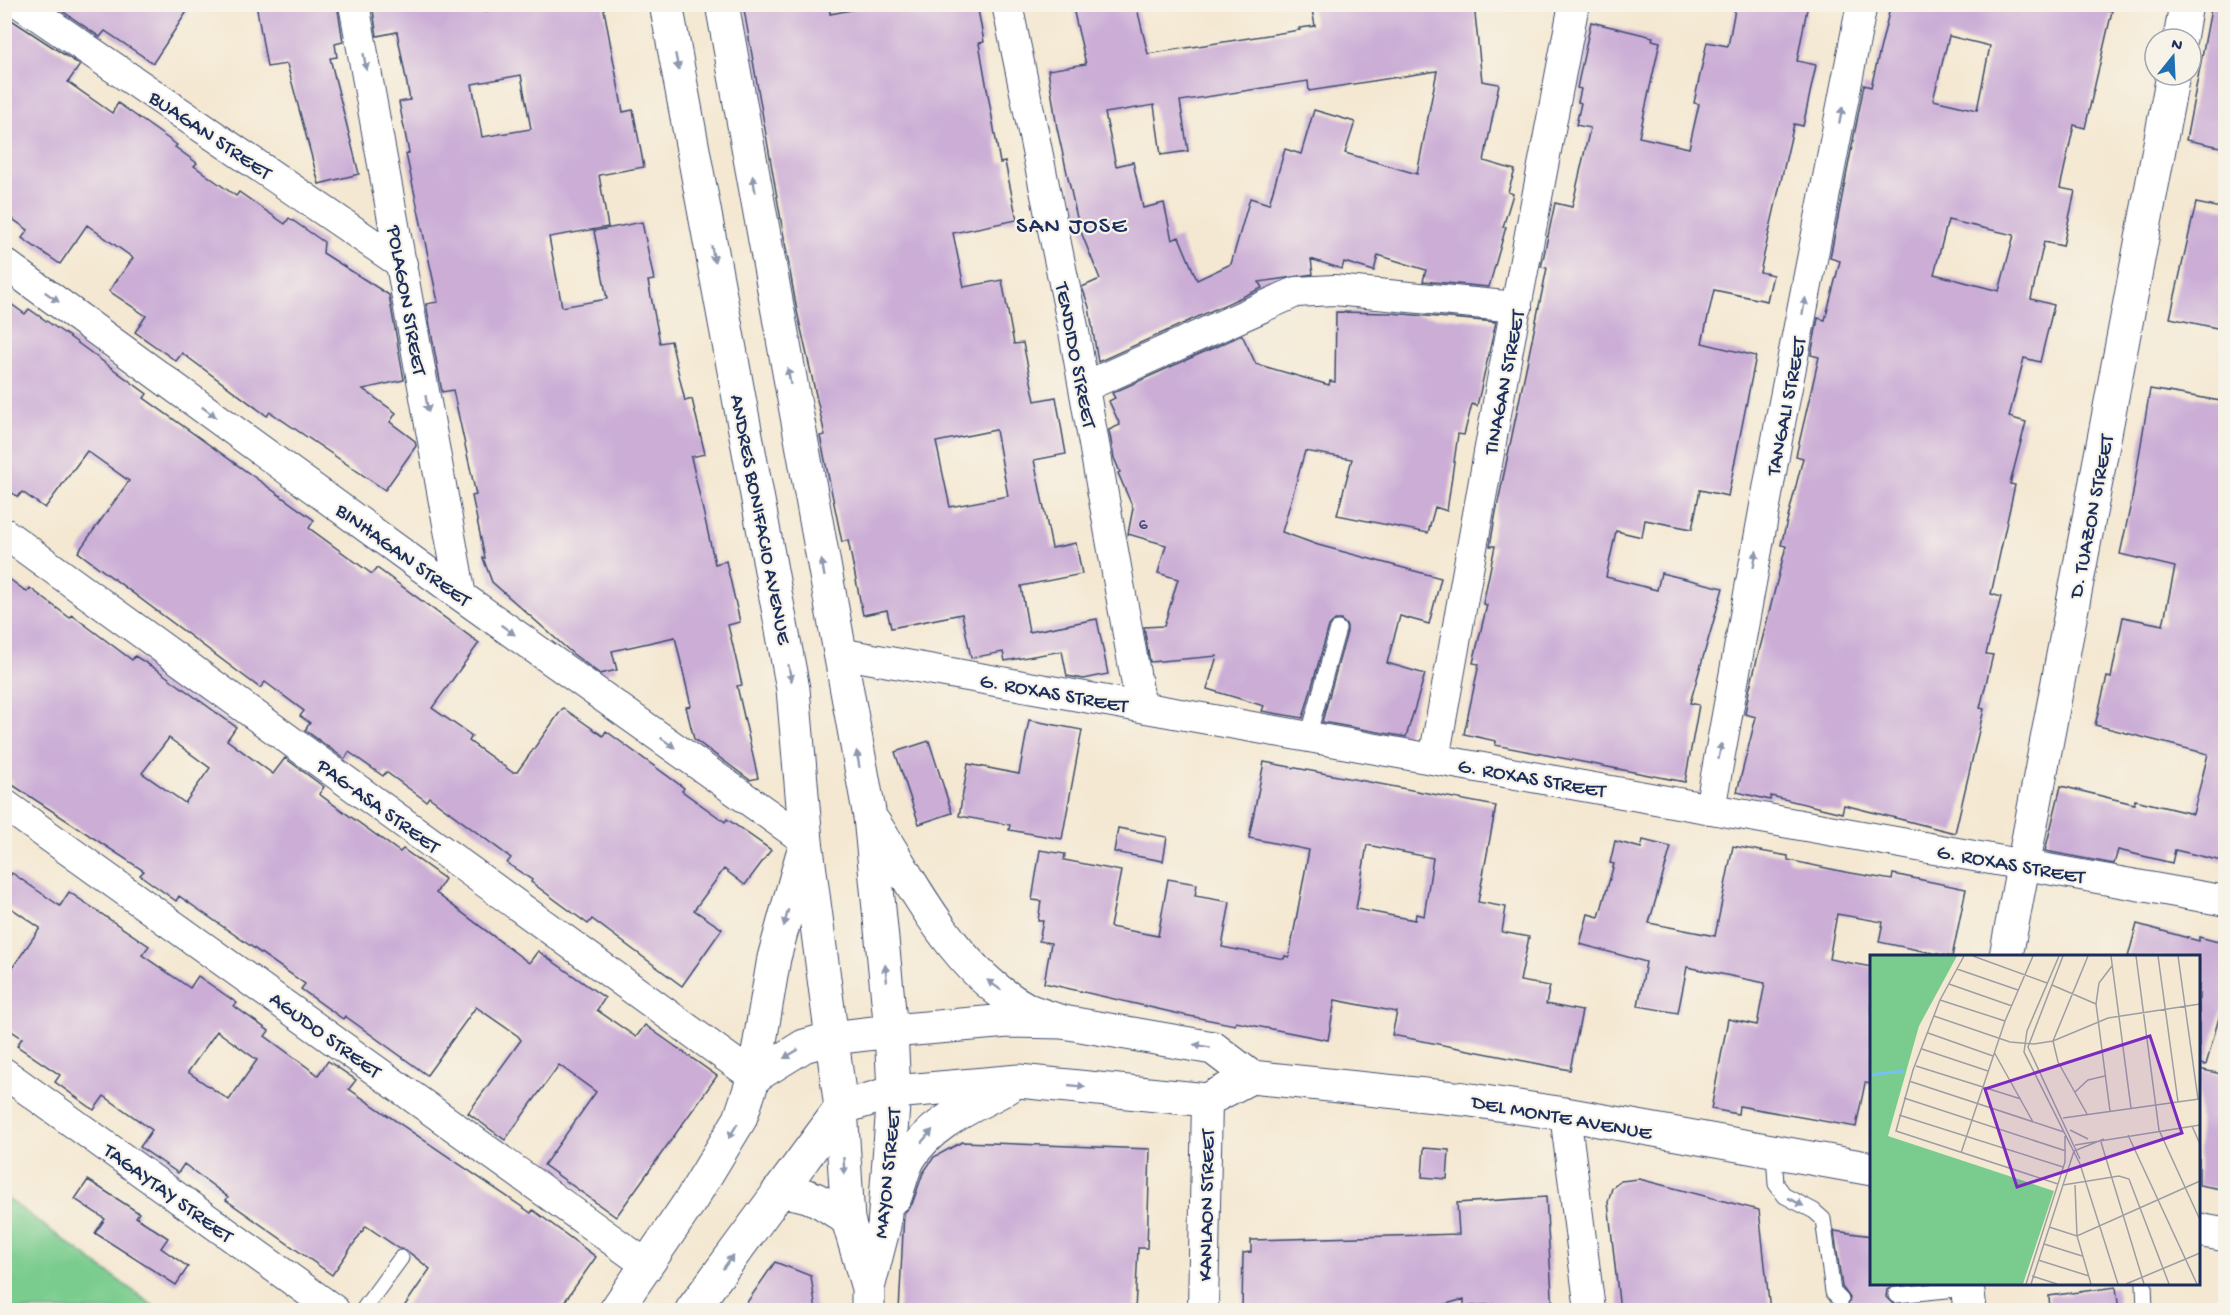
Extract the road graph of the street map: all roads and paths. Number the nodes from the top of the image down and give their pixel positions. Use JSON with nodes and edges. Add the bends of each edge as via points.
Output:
{"nodes":[{"id":1,"x":21,"y":4,"type":"edge"},
{"id":2,"x":354,"y":4,"type":"edge"},
{"id":3,"x":666,"y":4,"type":"edge"},
{"id":4,"x":722,"y":4,"type":"edge"},
{"id":5,"x":1007,"y":4,"type":"edge"},
{"id":6,"x":1574,"y":4,"type":"edge"},
{"id":7,"x":1862,"y":4,"type":"edge"},
{"id":8,"x":2186,"y":4,"type":"edge"},
{"id":9,"x":2182,"y":27,"type":"edge"},
{"id":10,"x":2171,"y":87,"type":"edge"},
{"id":11,"x":4,"y":263,"type":"edge"},
{"id":12,"x":402,"y":264,"type":"junction"},
{"id":13,"x":1517,"y":307,"type":"junction"},
{"id":14,"x":1084,"y":387,"type":"junction"},
{"id":15,"x":4,"y":533,"type":"edge"},
{"id":16,"x":461,"y":596,"type":"junction"},
{"id":17,"x":1338,"y":629,"type":"dead end"},
{"id":18,"x":839,"y":653,"type":"junction"},
{"id":19,"x":1141,"y":707,"type":"junction"},
{"id":20,"x":1308,"y":737,"type":"junction"},
{"id":21,"x":1434,"y":759,"type":"junction"},
{"id":22,"x":4,"y":804,"type":"edge"},
{"id":23,"x":1710,"y":809,"type":"junction"},
{"id":24,"x":870,"y":817,"type":"junction"},
{"id":25,"x":806,"y":841,"type":"junction"},
{"id":26,"x":2025,"y":866,"type":"junction"},
{"id":27,"x":2226,"y":901,"type":"edge"},
{"id":28,"x":2007,"y":955,"type":"edge"},
{"id":29,"x":1063,"y":1022,"type":"junction"},
{"id":30,"x":891,"y":1031,"type":"junction"},
{"id":31,"x":832,"y":1038,"type":"junction"},
{"id":32,"x":4,"y":1073,"type":"edge"},
{"id":33,"x":754,"y":1077,"type":"junction"},
{"id":34,"x":1251,"y":1077,"type":"junction"},
{"id":35,"x":1019,"y":1081,"type":"junction"},
{"id":36,"x":894,"y":1092,"type":"junction"},
{"id":37,"x":1207,"y":1100,"type":"junction"},
{"id":38,"x":841,"y":1108,"type":"junction"},
{"id":39,"x":1565,"y":1114,"type":"junction"},
{"id":40,"x":1774,"y":1154,"type":"junction"},
{"id":41,"x":1870,"y":1170,"type":"edge"},
{"id":42,"x":778,"y":1192,"type":"junction"},
{"id":43,"x":848,"y":1220,"type":"junction"},
{"id":44,"x":884,"y":1226,"type":"junction"},
{"id":45,"x":2200,"y":1230,"type":"edge"},
{"id":46,"x":2226,"y":1235,"type":"edge"},
{"id":47,"x":401,"y":1257,"type":"dead end"},
{"id":48,"x":647,"y":1265,"type":"junction"},
{"id":49,"x":2144,"y":1285,"type":"edge"},
{"id":50,"x":1968,"y":1294,"type":"edge"},
{"id":51,"x":1896,"y":1295,"type":"dead end"},
{"id":52,"x":868,"y":1299,"type":"edge"},
{"id":53,"x":1841,"y":1300,"type":"dead end"},
{"id":54,"x":334,"y":1311,"type":"edge"},
{"id":55,"x":363,"y":1311,"type":"edge"},
{"id":56,"x":616,"y":1311,"type":"edge"},
{"id":57,"x":692,"y":1311,"type":"edge"},
{"id":58,"x":1203,"y":1311,"type":"edge"},
{"id":59,"x":1590,"y":1311,"type":"edge"},
{"id":60,"x":2145,"y":1311,"type":"edge"}],
"edges":[{"from":1,"to":12,"type":"street","name":"BUAGAN STREET"},
{"from":2,"to":12,"type":"street","name":"POLAGON STREET","one_way":true},
{"from":3,"to":25,"type":"main road","name":"ANDRES BONIFACIO AVENUE","one_way":true,"via":[[794,689]]},
{"from":18,"to":4,"type":"main road","one_way":true},
{"from":5,"to":14,"type":"street","name":"TENDIDO STREET"},
{"from":6,"to":13,"type":"street","name":"TINAGAN STREET"},
{"from":23,"to":7,"type":"street","name":"TANGALI STREET","one_way":true},
{"from":8,"to":9,"type":"main road"},
{"from":10,"to":26,"type":"main road","name":"D. TUAZON STREET"},
{"from":11,"to":16,"type":"street","name":"BINHAGAN STREET","one_way":true},
{"from":12,"to":16,"type":"street","name":"POLAGON STREET","one_way":true},
{"from":13,"to":14,"type":"street","via":[[1334,290],[1296,292]]},
{"from":13,"to":21,"type":"street","name":"TINAGAN STREET"},
{"from":14,"to":19,"type":"street","name":"TENDIDO STREET"},
{"from":15,"to":33,"type":"street","name":"PAG-ASA STREET"},
{"from":16,"to":25,"type":"street","name":"BINHAGAN STREET","one_way":true},
{"from":17,"to":20,"type":"lane"},
{"from":18,"to":19,"type":"street","name":"G. ROXAS STREET"},
{"from":24,"to":18,"type":"main road","one_way":true},
{"from":19,"to":20,"type":"street","name":"G. ROXAS STREET"},
{"from":20,"to":21,"type":"street","name":"G. ROXAS STREET"},
{"from":21,"to":23,"type":"street","name":"G. ROXAS STREET"},
{"from":22,"to":48,"type":"street","name":"AGUDO STREET"},
{"from":23,"to":26,"type":"street","name":"G. ROXAS STREET"},
{"from":29,"to":24,"type":"main road","one_way":true,"via":[[1029,1010],[985,979],[929,912]]},
{"from":30,"to":24,"type":"main road","one_way":true},
{"from":25,"to":31,"type":"main road","name":"ANDRES BONIFACIO AVENUE"},
{"from":25,"to":33,"type":"main road","one_way":true,"via":[[774,958]]},
{"from":26,"to":27,"type":"street","name":"G. ROXAS STREET"},
{"from":26,"to":28,"type":"main road","name":"D. TUAZON STREET"},
{"from":29,"to":30,"type":"main road","via":[[1008,1021]]},
{"from":34,"to":29,"type":"main road","one_way":true,"via":[[1214,1048]]},
{"from":30,"to":31,"type":"main road"},
{"from":30,"to":36,"type":"main road"},
{"from":31,"to":33,"type":"main road","one_way":true,"via":[[804,1046]]},
{"from":31,"to":38,"type":"main road","name":"ANDRES BONIFACIO AVENUE"},
{"from":32,"to":54,"type":"street","name":"TAGAYTAY STREET"},
{"from":33,"to":48,"type":"main road","one_way":true,"via":[[740,1119]]},
{"from":34,"to":37,"type":"main road"},
{"from":34,"to":39,"type":"main road","name":"DEL MONTE AVENUE","via":[[1464,1099]]},
{"from":35,"to":36,"type":"main road"},
{"from":35,"to":37,"type":"main road","one_way":true},
{"from":44,"to":35,"type":"main road","one_way":true,"via":[[909,1159],[927,1135],[945,1120]]},
{"from":36,"to":38,"type":"main road"},
{"from":36,"to":44,"type":"main road","name":"MAYON STREET"},
{"from":37,"to":58,"type":"street","name":"KANLAON STREET"},
{"from":38,"to":42,"type":"main road"},
{"from":38,"to":43,"type":"main road","name":"MAYON STREET","one_way":true},
{"from":39,"to":40,"type":"main road","name":"DEL MONTE AVENUE"},
{"from":39,"to":59,"type":"street"},
{"from":40,"to":41,"type":"main road","name":"DEL MONTE AVENUE"},
{"from":40,"to":53,"type":"lane","one_way":true,"via":[[1776,1184],[1785,1196],[1823,1219],[1833,1292]]},
{"from":42,"to":43,"type":"main road","via":[[797,1192],[826,1203]]},
{"from":57,"to":42,"type":"main road","one_way":true},
{"from":43,"to":52,"type":"main road","name":"MAYON STREET"},
{"from":44,"to":52,"type":"main road","name":"MAYON STREET"},
{"from":45,"to":46,"type":"main road"},
{"from":47,"to":55,"type":"lane"},
{"from":48,"to":56,"type":"main road"},
{"from":49,"to":60,"type":"lane"},
{"from":50,"to":51,"type":"lane"}]}
